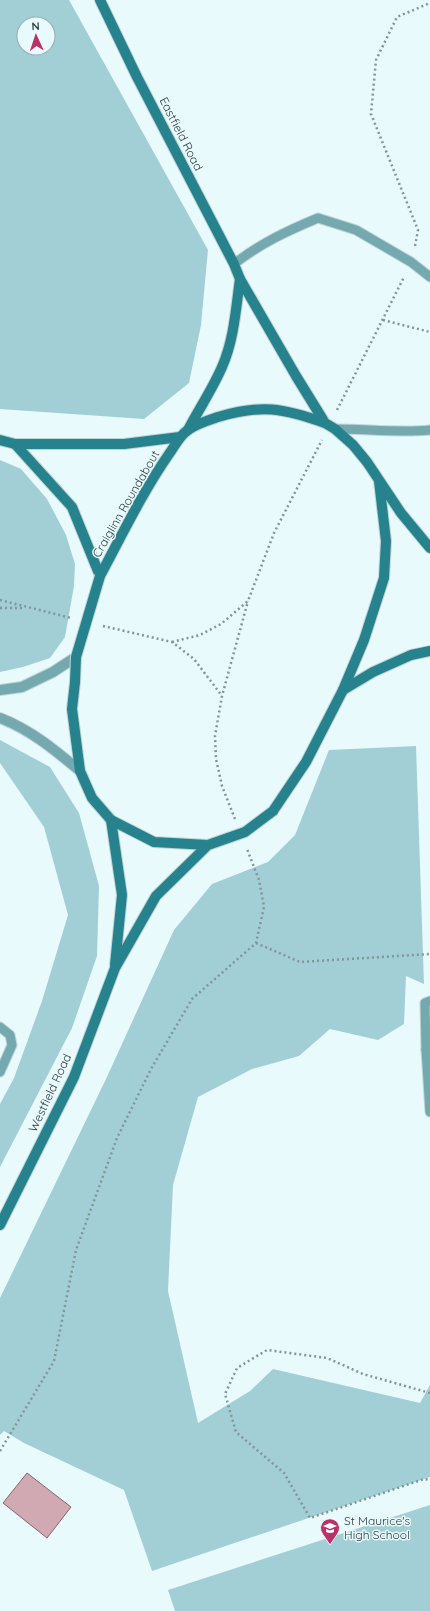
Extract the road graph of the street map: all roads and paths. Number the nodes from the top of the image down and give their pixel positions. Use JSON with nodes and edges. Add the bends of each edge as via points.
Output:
{"nodes":[{"id":1,"x":100,"y":0,"type":"edge"},
{"id":2,"x":430,"y":3,"type":"edge"},
{"id":3,"x":411,"y":262,"type":"junction"},
{"id":4,"x":234,"y":264,"type":"junction"},
{"id":5,"x":430,"y":277,"type":"edge"},
{"id":6,"x":240,"y":279,"type":"junction"},
{"id":7,"x":383,"y":320,"type":"junction"},
{"id":8,"x":430,"y":332,"type":"edge"},
{"id":9,"x":336,"y":413,"type":"dead end"},
{"id":10,"x":325,"y":423,"type":"junction"},
{"id":11,"x":335,"y":429,"type":"junction"},
{"id":12,"x":188,"y":430,"type":"junction"},
{"id":13,"x":430,"y":430,"type":"edge"},
{"id":14,"x":325,"y":434,"type":"dead end"},
{"id":15,"x":180,"y":437,"type":"junction"},
{"id":16,"x":0,"y":440,"type":"edge"},
{"id":17,"x":15,"y":444,"type":"junction"},
{"id":18,"x":379,"y":481,"type":"junction"},
{"id":19,"x":430,"y":548,"type":"edge"},
{"id":20,"x":100,"y":576,"type":"junction"},
{"id":21,"x":0,"y":600,"type":"edge"},
{"id":22,"x":248,"y":601,"type":"junction"},
{"id":23,"x":0,"y":608,"type":"edge"},
{"id":24,"x":430,"y":651,"type":"edge"},
{"id":25,"x":76,"y":657,"type":"junction"},
{"id":26,"x":0,"y":690,"type":"edge"},
{"id":27,"x":343,"y":690,"type":"junction"},
{"id":28,"x":222,"y":696,"type":"junction"},
{"id":29,"x":0,"y":718,"type":"edge"},
{"id":30,"x":80,"y":771,"type":"junction"},
{"id":31,"x":110,"y":820,"type":"junction"},
{"id":32,"x":236,"y":822,"type":"dead end"},
{"id":33,"x":245,"y":844,"type":"dead end"},
{"id":34,"x":208,"y":845,"type":"junction"},
{"id":35,"x":256,"y":943,"type":"junction"},
{"id":36,"x":430,"y":954,"type":"edge"},
{"id":37,"x":115,"y":968,"type":"junction"},
{"id":38,"x":430,"y":1001,"type":"edge"},
{"id":39,"x":0,"y":1026,"type":"edge"},
{"id":40,"x":428,"y":1050,"type":"edge"},
{"id":41,"x":0,"y":1072,"type":"edge"},
{"id":42,"x":430,"y":1112,"type":"edge"},
{"id":43,"x":0,"y":1225,"type":"edge"},
{"id":44,"x":430,"y":1393,"type":"edge"},
{"id":45,"x":0,"y":1451,"type":"edge"},
{"id":46,"x":430,"y":1480,"type":"edge"}],
"edges":[{"from":1,"to":4,"type":"main road","name":"Eastfield Road"},
{"from":2,"to":3,"type":"path","via":[[397,17],[376,60],[371,114],[418,230]]},
{"from":3,"to":4,"type":"lane","via":[[356,230],[318,218],[276,236]]},
{"from":3,"to":5,"type":"lane"},
{"from":3,"to":7,"type":"path"},
{"from":4,"to":6,"type":"main road","name":"Eastfield Road"},
{"from":6,"to":10,"type":"main road","name":"Eastfield Road"},
{"from":6,"to":12,"type":"main road","name":"Eastfield Road","via":[[234,321],[222,367]]},
{"from":7,"to":8,"type":"path"},
{"from":7,"to":9,"type":"path"},
{"from":10,"to":11,"type":"main road","name":"Craiglinn Roundabout","bridge":true},
{"from":10,"to":12,"type":"main road","name":"Craiglinn Roundabout","via":[[296,412],[273,408],[253,409],[210,420]]},
{"from":11,"to":13,"type":"lane","via":[[407,432]]},
{"from":11,"to":18,"type":"main road","name":"Craiglinn Roundabout","via":[[353,445]]},
{"from":12,"to":15,"type":"main road","name":"Craiglinn Roundabout"},
{"from":14,"to":22,"type":"path","via":[[274,534]]},
{"from":15,"to":17,"type":"main road","via":[[124,444]]},
{"from":15,"to":20,"type":"main road","name":"Craiglinn Roundabout","via":[[142,497]]},
{"from":16,"to":17,"type":"main road"},
{"from":17,"to":20,"type":"main road","via":[[72,506]]},
{"from":18,"to":19,"type":"main road"},
{"from":18,"to":27,"type":"main road","name":"Craiglinn Roundabout","via":[[386,541],[384,578],[364,640]]},
{"from":20,"to":25,"type":"main road","name":"Craiglinn Roundabout","bridge":true},
{"from":21,"to":23,"type":"path","via":[[29,608]]},
{"from":22,"to":28,"type":"path"},
{"from":22,"to":28,"type":"path","via":[[221,624],[200,635],[172,642],[194,659]]},
{"from":24,"to":27,"type":"main road","via":[[411,654]]},
{"from":25,"to":26,"type":"street","via":[[22,687]]},
{"from":25,"to":30,"type":"main road","name":"Craiglinn Roundabout","bridge":true,"via":[[72,710]]},
{"from":27,"to":34,"type":"main road","name":"Craiglinn Roundabout","bridge":true,"via":[[306,762],[273,811],[245,832]]},
{"from":28,"to":32,"type":"path","via":[[215,736],[216,759],[222,786]]},
{"from":29,"to":30,"type":"street","via":[[28,731]]},
{"from":30,"to":31,"type":"main road","name":"Craiglinn Roundabout","via":[[92,798]]},
{"from":31,"to":34,"type":"main road","name":"Craiglinn Roundabout","via":[[154,842]]},
{"from":31,"to":37,"type":"main road","name":"Westfield Road","via":[[122,895]]},
{"from":33,"to":35,"type":"path","via":[[259,880],[264,907]]},
{"from":34,"to":37,"type":"main road","name":"Westfield Road","via":[[156,896]]},
{"from":35,"to":36,"type":"path","via":[[300,962]]},
{"from":35,"to":45,"type":"path","via":[[192,1000],[151,1069],[117,1138],[76,1250],[54,1361]]},
{"from":37,"to":43,"type":"main road","name":"Westfield Road","via":[[74,1077]]},
{"from":38,"to":40,"type":"lane","via":[[425,1003]]},
{"from":39,"to":41,"type":"lane","via":[[10,1035],[12,1045]]},
{"from":40,"to":42,"type":"lane"},
{"from":44,"to":46,"type":"path","via":[[363,1374],[327,1358],[267,1350],[237,1368],[224,1394],[236,1432],[284,1474],[310,1518],[424,1479]]}]}
